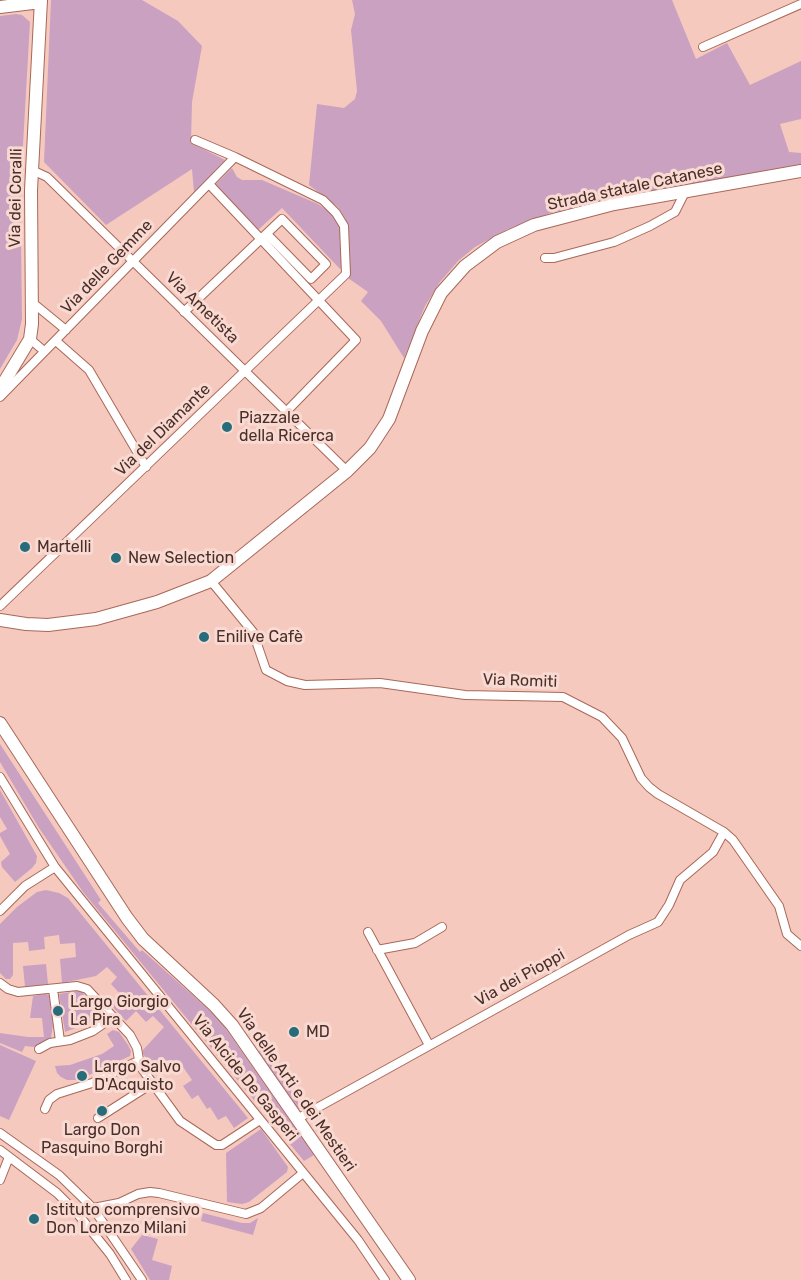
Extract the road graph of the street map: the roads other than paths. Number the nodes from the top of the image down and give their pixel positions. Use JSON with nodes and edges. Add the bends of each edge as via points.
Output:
{"nodes":[{"id":1,"x":41,"y":1,"type":"edge"},
{"id":2,"x":801,"y":4,"type":"edge"},
{"id":3,"x":0,"y":7,"type":"edge"},
{"id":4,"x":703,"y":47,"type":"dead end"},
{"id":5,"x":195,"y":140,"type":"dead end"},
{"id":6,"x":235,"y":156,"type":"junction"},
{"id":7,"x":32,"y":170,"type":"junction"},
{"id":8,"x":801,"y":171,"type":"edge"},
{"id":9,"x":209,"y":184,"type":"junction"},
{"id":10,"x":684,"y":192,"type":"junction"},
{"id":11,"x":264,"y":236,"type":"junction"},
{"id":12,"x":545,"y":258,"type":"dead end"},
{"id":13,"x":133,"y":261,"type":"junction"},
{"id":14,"x":319,"y":300,"type":"junction"},
{"id":15,"x":33,"y":303,"type":"junction"},
{"id":16,"x":184,"y":312,"type":"junction"},
{"id":17,"x":66,"y":330,"type":"junction"},
{"id":18,"x":30,"y":339,"type":"junction"},
{"id":19,"x":56,"y":341,"type":"junction"},
{"id":20,"x":44,"y":351,"type":"junction"},
{"id":21,"x":245,"y":371,"type":"junction"},
{"id":22,"x":0,"y":388,"type":"edge"},
{"id":23,"x":0,"y":397,"type":"edge"},
{"id":24,"x":286,"y":412,"type":"junction"},
{"id":25,"x":146,"y":467,"type":"junction"},
{"id":26,"x":347,"y":471,"type":"junction"},
{"id":27,"x":211,"y":581,"type":"junction"},
{"id":28,"x":0,"y":606,"type":"edge"},
{"id":29,"x":0,"y":620,"type":"edge"},
{"id":30,"x":0,"y":723,"type":"edge"},
{"id":31,"x":0,"y":777,"type":"edge"},
{"id":32,"x":724,"y":832,"type":"junction"},
{"id":33,"x":55,"y":867,"type":"junction"},
{"id":34,"x":0,"y":911,"type":"edge"},
{"id":35,"x":442,"y":927,"type":"dead end"},
{"id":36,"x":368,"y":932,"type":"dead end"},
{"id":37,"x":801,"y":946,"type":"edge"},
{"id":38,"x":377,"y":950,"type":"junction"},
{"id":39,"x":0,"y":983,"type":"edge"},
{"id":40,"x":53,"y":988,"type":"junction"},
{"id":41,"x":113,"y":1017,"type":"junction"},
{"id":42,"x":60,"y":1041,"type":"junction"},
{"id":43,"x":429,"y":1046,"type":"junction"},
{"id":44,"x":39,"y":1049,"type":"dead end"},
{"id":45,"x":138,"y":1060,"type":"junction"},
{"id":46,"x":153,"y":1083,"type":"junction"},
{"id":47,"x":45,"y":1109,"type":"dead end"},
{"id":48,"x":98,"y":1118,"type":"dead end"},
{"id":49,"x":297,"y":1119,"type":"junction"},
{"id":50,"x":260,"y":1120,"type":"junction"},
{"id":51,"x":0,"y":1133,"type":"edge"},
{"id":52,"x":0,"y":1150,"type":"edge"},
{"id":53,"x":9,"y":1157,"type":"junction"},
{"id":54,"x":303,"y":1173,"type":"junction"},
{"id":55,"x":0,"y":1180,"type":"edge"},
{"id":56,"x":85,"y":1208,"type":"junction"},
{"id":57,"x":126,"y":1280,"type":"edge"},
{"id":58,"x":142,"y":1280,"type":"edge"},
{"id":59,"x":385,"y":1280,"type":"edge"},
{"id":60,"x":409,"y":1280,"type":"edge"}],
"edges":[{"from":1,"to":3,"type":"street"},
{"from":1,"to":7,"type":"street","name":"Via dei Coralli"},
{"from":2,"to":4,"type":"street"},
{"from":5,"to":6,"type":"street"},
{"from":6,"to":9,"type":"street","name":"Via delle Gemme"},
{"from":6,"to":14,"type":"street","name":"Via del Diamante","via":[[323,200],[344,226],[346,274]]},
{"from":7,"to":13,"type":"street","name":"Via Ametista","via":[[47,177]]},
{"from":7,"to":15,"type":"street","name":"Via dei Coralli"},
{"from":8,"to":10,"type":"street","name":"Strada statale Catanese"},
{"from":9,"to":11,"type":"street"},
{"from":9,"to":13,"type":"street","name":"Via delle Gemme"},
{"from":10,"to":12,"type":"street","via":[[675,212],[650,226],[614,242]]},
{"from":10,"to":26,"type":"street","name":"Strada statale Catanese","via":[[555,219],[514,234],[482,253],[441,293],[422,331],[389,419],[370,448]]},
{"from":11,"to":11,"type":"street","via":[[311,279],[326,264],[282,219]]},
{"from":11,"to":14,"type":"street"},
{"from":11,"to":16,"type":"street"},
{"from":13,"to":16,"type":"street","name":"Via Ametista"},
{"from":13,"to":17,"type":"street","name":"Via delle Gemme"},
{"from":14,"to":21,"type":"street","name":"Via del Diamante"},
{"from":14,"to":24,"type":"street","via":[[356,340]]},
{"from":15,"to":17,"type":"street"},
{"from":15,"to":18,"type":"street","name":"Via dei Coralli"},
{"from":16,"to":21,"type":"street","name":"Via Ametista"},
{"from":17,"to":19,"type":"street","name":"Via delle Gemme"},
{"from":18,"to":20,"type":"street"},
{"from":18,"to":22,"type":"street","name":"Via dei Coralli"},
{"from":19,"to":20,"type":"street","name":"Via delle Gemme"},
{"from":19,"to":25,"type":"street","via":[[88,370]]},
{"from":20,"to":23,"type":"street","name":"Via delle Gemme"},
{"from":21,"to":24,"type":"street","name":"Via Ametista"},
{"from":21,"to":25,"type":"street","name":"Via del Diamante"},
{"from":24,"to":26,"type":"street","name":"Via Ametista"},
{"from":25,"to":28,"type":"street","name":"Via del Diamante"},
{"from":26,"to":27,"type":"street","name":"Strada statale Catanese"},
{"from":27,"to":29,"type":"street","name":"Strada statale Catanese","via":[[96,619],[48,625]]},
{"from":27,"to":32,"type":"street","name":"Via Romiti","via":[[253,632],[266,669],[287,681],[305,685],[388,684],[465,695],[563,697],[602,717],[622,738],[649,788]]},
{"from":30,"to":49,"type":"street","name":"Via delle Arti e dei Mestieri","via":[[142,939],[232,1025]]},
{"from":31,"to":33,"type":"street","name":"Via Alcide De Gasperi"},
{"from":32,"to":37,"type":"street","name":"Via Romiti","via":[[779,906],[787,934]]},
{"from":32,"to":43,"type":"street","name":"Via dei Pioppi","via":[[712,852],[680,880],[658,922]]},
{"from":33,"to":34,"type":"street","via":[[25,886]]},
{"from":33,"to":50,"type":"street","name":"Via Alcide De Gasperi"},
{"from":35,"to":38,"type":"street","via":[[415,943]]},
{"from":36,"to":38,"type":"street"},
{"from":38,"to":43,"type":"street"},
{"from":39,"to":40,"type":"street","via":[[18,992]]},
{"from":40,"to":41,"type":"street","via":[[82,986]]},
{"from":40,"to":42,"type":"street"},
{"from":41,"to":42,"type":"street","via":[[93,1031]]},
{"from":41,"to":45,"type":"street","via":[[130,1035]]},
{"from":42,"to":44,"type":"street"},
{"from":43,"to":49,"type":"street","name":"Via dei Pioppi"},
{"from":45,"to":46,"type":"street"},
{"from":45,"to":47,"type":"street","via":[[92,1083],[57,1094]]},
{"from":46,"to":48,"type":"street"},
{"from":46,"to":50,"type":"street","via":[[180,1121],[216,1145]]},
{"from":49,"to":60,"type":"street","name":"Via delle Arti e dei Mestieri"},
{"from":50,"to":54,"type":"street","name":"Via Alcide De Gasperi"},
{"from":51,"to":56,"type":"street","via":[[59,1175]]},
{"from":52,"to":53,"type":"street"},
{"from":53,"to":55,"type":"street"},
{"from":53,"to":56,"type":"street","via":[[57,1193]]},
{"from":54,"to":56,"type":"street","via":[[261,1208],[246,1214],[150,1192],[119,1203]]},
{"from":54,"to":59,"type":"street","name":"Via Alcide De Gasperi"},
{"from":56,"to":57,"type":"street"},
{"from":56,"to":58,"type":"street"}]}
